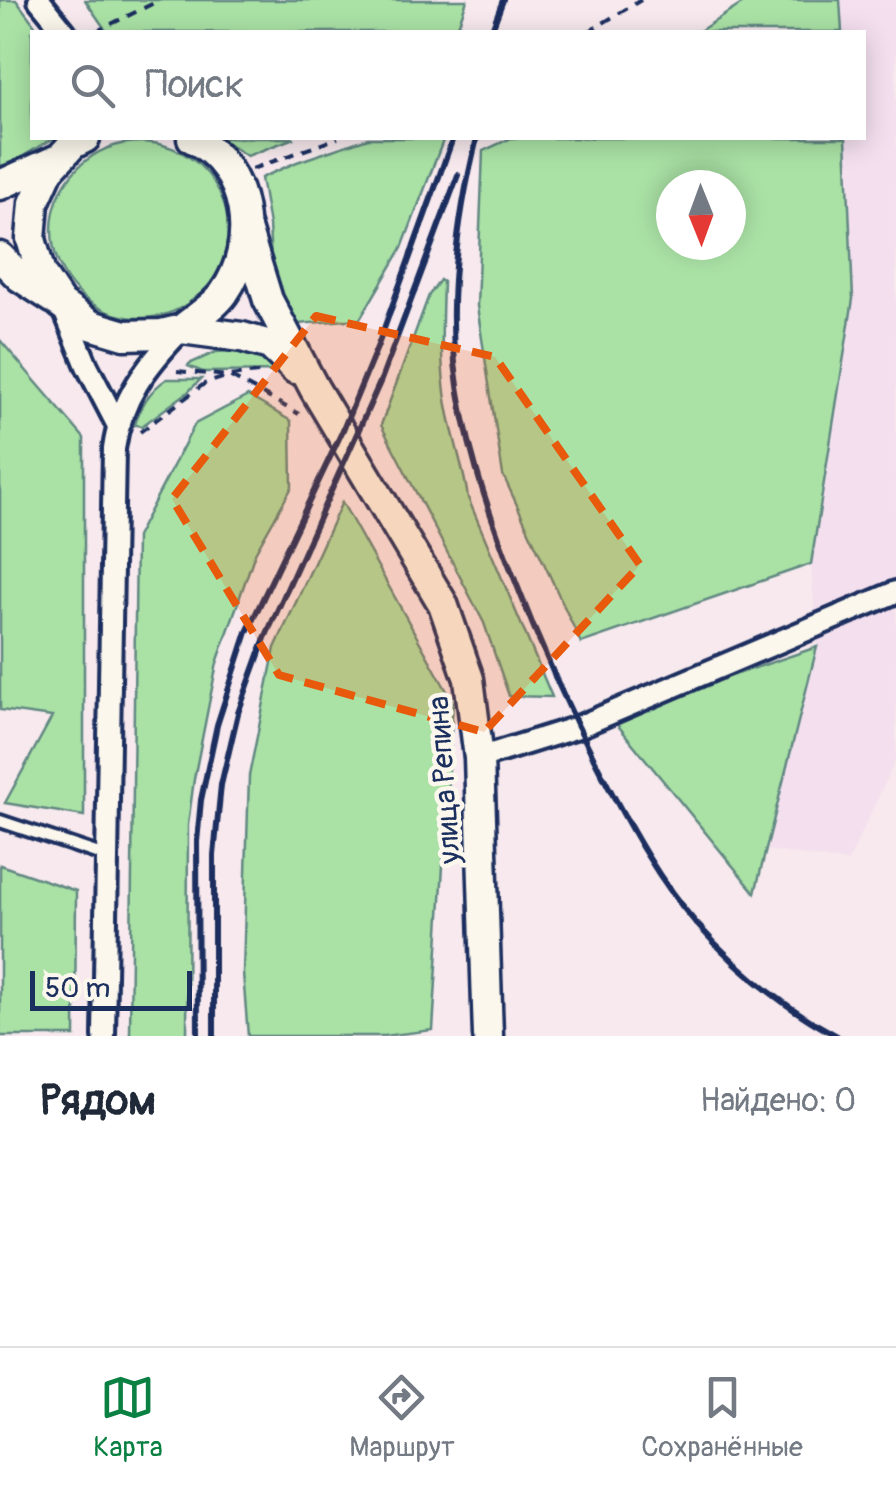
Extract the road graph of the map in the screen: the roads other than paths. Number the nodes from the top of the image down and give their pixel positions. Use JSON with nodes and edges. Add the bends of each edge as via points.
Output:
{"nodes":[{"id":1,"x":39,"y":0,"type":"edge"},
{"id":2,"x":63,"y":30,"type":"edge"},
{"id":3,"x":196,"y":140,"type":"edge"},
{"id":4,"x":73,"y":144,"type":"edge"},
{"id":5,"x":0,"y":185,"type":"edge"},
{"id":6,"x":245,"y":225,"type":"junction"},
{"id":7,"x":0,"y":257,"type":"edge"},
{"id":8,"x":61,"y":304,"type":"junction"},
{"id":9,"x":182,"y":329,"type":"junction"},
{"id":10,"x":314,"y":388,"type":"junction"},
{"id":11,"x":127,"y":430,"type":"junction"},
{"id":12,"x":896,"y":592,"type":"edge"},
{"id":13,"x":480,"y":758,"type":"junction"},
{"id":14,"x":0,"y":820,"type":"edge"},
{"id":15,"x":106,"y":856,"type":"junction"},
{"id":16,"x":104,"y":1036,"type":"edge"},
{"id":17,"x":488,"y":1036,"type":"edge"}],
"edges":[{"from":1,"to":2,"type":"street"},
{"from":3,"to":6,"type":"street","via":[[228,170]]},
{"from":4,"to":5,"type":"street"},
{"from":4,"to":8,"type":"street","via":[[49,170],[34,203],[31,239],[41,274]]},
{"from":6,"to":9,"type":"street","via":[[240,265],[222,296]]},
{"from":6,"to":10,"type":"street","via":[[268,300]]},
{"from":7,"to":8,"type":"street"},
{"from":8,"to":9,"type":"street","via":[[90,325],[125,336]]},
{"from":8,"to":11,"type":"street","via":[[87,366]]},
{"from":9,"to":10,"type":"street","via":[[270,345]]},
{"from":9,"to":11,"type":"street","via":[[133,390]]},
{"from":10,"to":13,"type":"street","name":"улица Репина","via":[[443,604],[469,679]]},
{"from":11,"to":15,"type":"street","via":[[114,449]]},
{"from":12,"to":13,"type":"street","via":[[578,728]]},
{"from":13,"to":17,"type":"street","name":"улица Репина"},
{"from":14,"to":15,"type":"lane"},
{"from":15,"to":16,"type":"street"}]}
